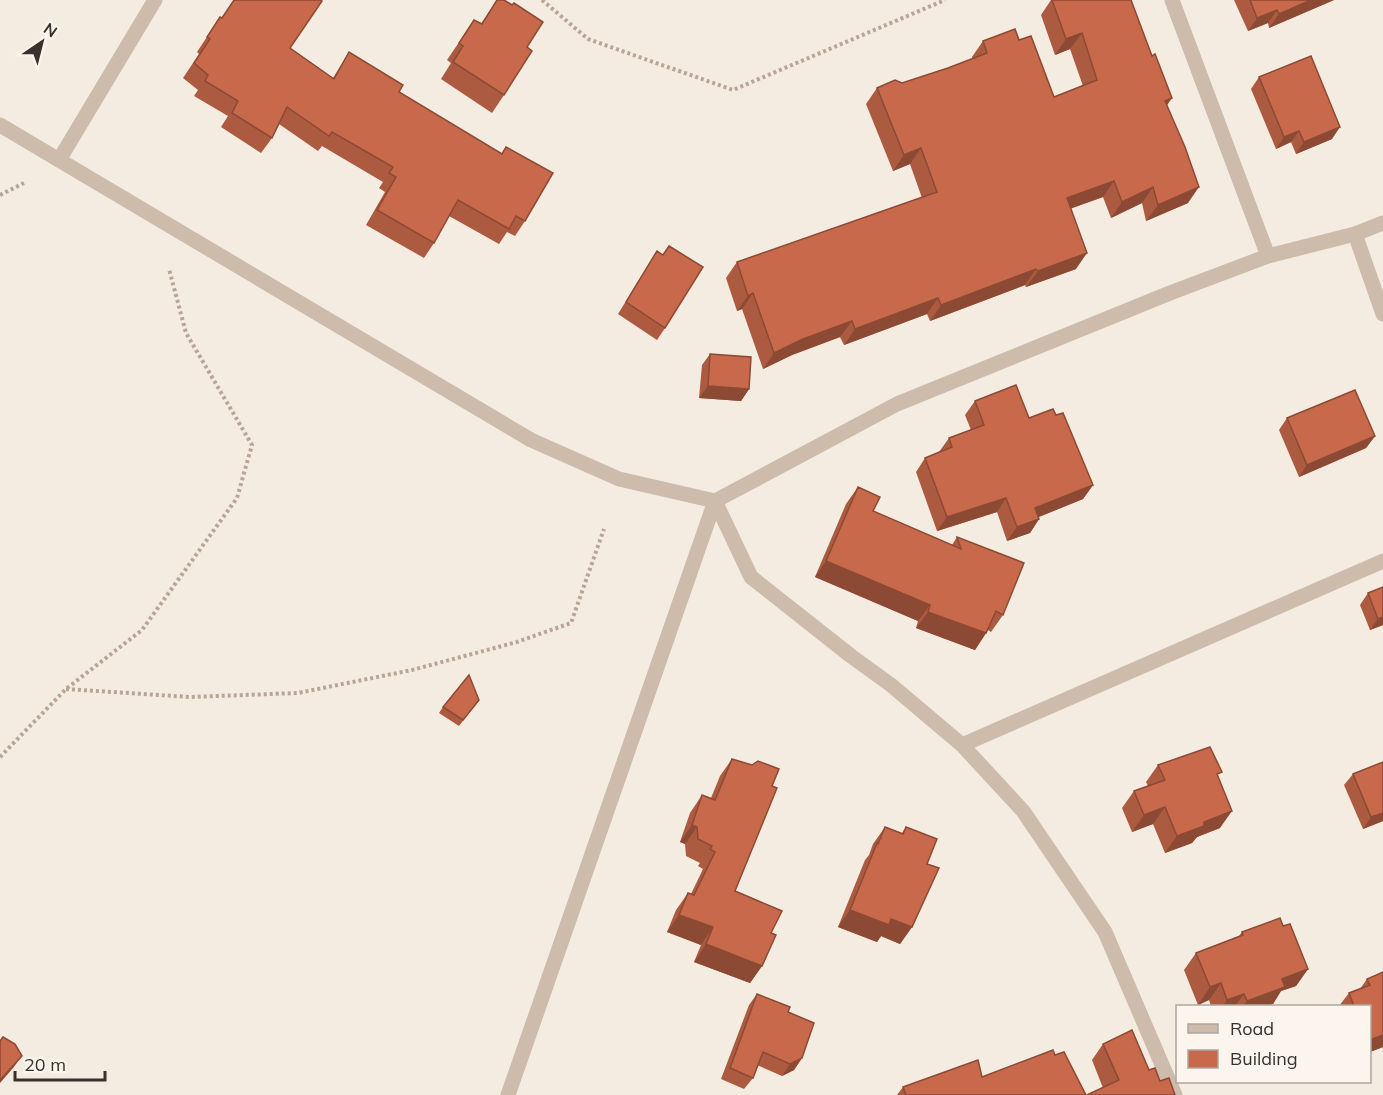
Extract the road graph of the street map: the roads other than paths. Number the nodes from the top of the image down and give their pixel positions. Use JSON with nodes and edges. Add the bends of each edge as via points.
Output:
{"nodes":[{"id":1,"x":155,"y":0,"type":"edge"},
{"id":2,"x":1172,"y":0,"type":"edge"},
{"id":3,"x":0,"y":125,"type":"edge"},
{"id":4,"x":59,"y":160,"type":"junction"},
{"id":5,"x":1383,"y":223,"type":"edge"},
{"id":6,"x":1355,"y":234,"type":"junction"},
{"id":7,"x":1268,"y":256,"type":"junction"},
{"id":8,"x":1383,"y":314,"type":"edge"},
{"id":9,"x":715,"y":501,"type":"junction"},
{"id":10,"x":1383,"y":561,"type":"edge"},
{"id":11,"x":962,"y":745,"type":"junction"},
{"id":12,"x":508,"y":1095,"type":"edge"},
{"id":13,"x":1175,"y":1095,"type":"edge"}],
"edges":[{"from":1,"to":4,"type":"street"},
{"from":2,"to":7,"type":"street"},
{"from":3,"to":4,"type":"street"},
{"from":4,"to":9,"type":"street","via":[[531,440],[619,479]]},
{"from":5,"to":6,"type":"street"},
{"from":6,"to":7,"type":"street"},
{"from":6,"to":8,"type":"street"},
{"from":7,"to":9,"type":"street","via":[[897,404]]},
{"from":9,"to":11,"type":"street","via":[[751,577]]},
{"from":9,"to":12,"type":"street"},
{"from":10,"to":11,"type":"street"},
{"from":11,"to":13,"type":"street","via":[[1023,811],[1105,932]]}]}
